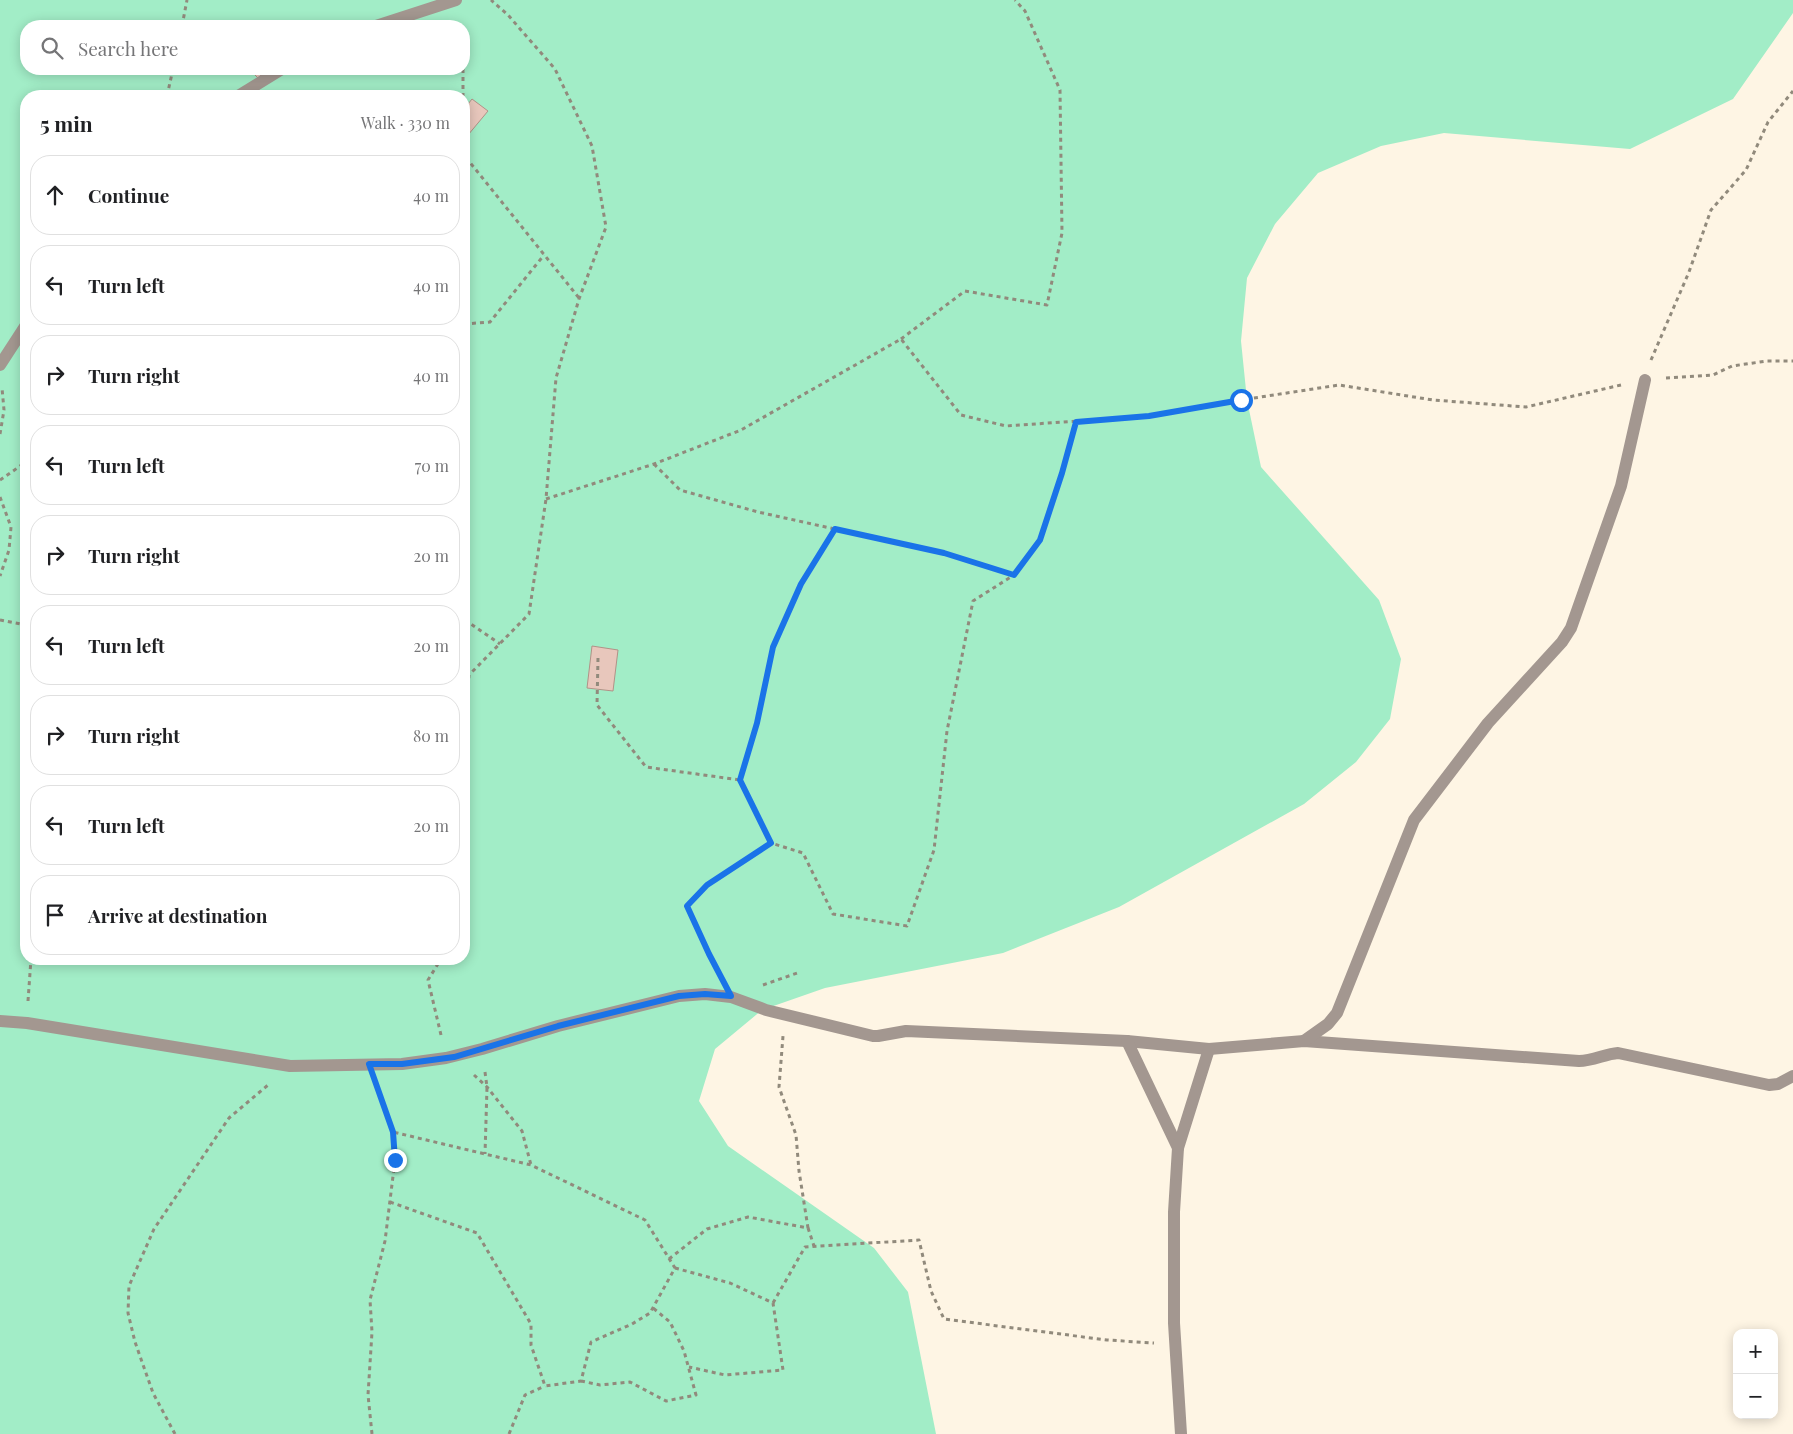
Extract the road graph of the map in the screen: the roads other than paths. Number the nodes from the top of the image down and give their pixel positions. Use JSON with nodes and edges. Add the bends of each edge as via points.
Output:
{"nodes":[{"id":1,"x":456,"y":0,"type":"edge"},
{"id":2,"x":394,"y":20,"type":"edge"},
{"id":3,"x":272,"y":75,"type":"edge"},
{"id":4,"x":248,"y":90,"type":"edge"},
{"id":5,"x":20,"y":334,"type":"edge"},
{"id":6,"x":0,"y":365,"type":"edge"},
{"id":7,"x":1645,"y":380,"type":"road end"},
{"id":8,"x":0,"y":1021,"type":"edge"},
{"id":9,"x":1127,"y":1040,"type":"junction"},
{"id":10,"x":1304,"y":1041,"type":"junction"},
{"id":11,"x":1209,"y":1049,"type":"junction"},
{"id":12,"x":1793,"y":1076,"type":"edge"},
{"id":13,"x":1178,"y":1148,"type":"junction"},
{"id":14,"x":1181,"y":1434,"type":"edge"}],
"edges":[{"from":1,"to":2,"type":"street"},
{"from":3,"to":4,"type":"street"},
{"from":5,"to":6,"type":"street"},
{"from":7,"to":10,"type":"street","via":[[1621,486],[1571,628],[1488,723],[1414,820],[1337,1013],[1328,1024]]},
{"from":8,"to":9,"type":"street","via":[[290,1066],[402,1064],[450,1057],[679,996],[705,994],[731,996],[766,1010],[878,1036],[906,1031]]},
{"from":9,"to":11,"type":"street"},
{"from":9,"to":13,"type":"street"},
{"from":10,"to":11,"type":"street"},
{"from":10,"to":12,"type":"street","via":[[1578,1061],[1618,1053],[1769,1085]]},
{"from":11,"to":13,"type":"street"},
{"from":13,"to":14,"type":"street","via":[[1174,1212],[1175,1345]]}]}
